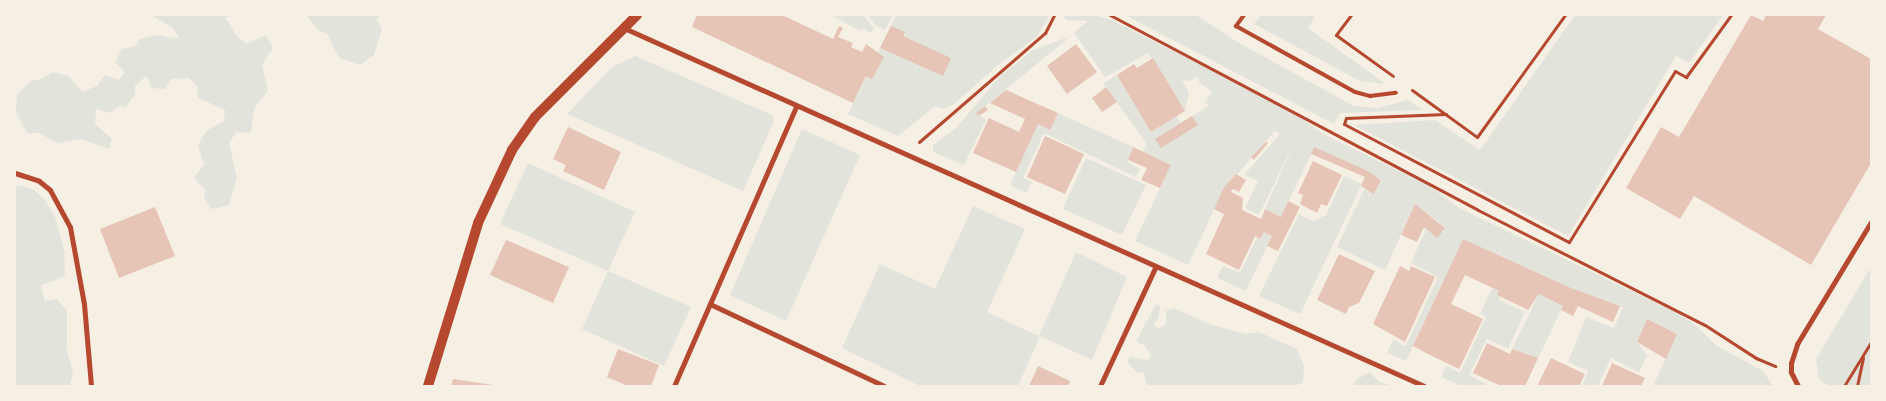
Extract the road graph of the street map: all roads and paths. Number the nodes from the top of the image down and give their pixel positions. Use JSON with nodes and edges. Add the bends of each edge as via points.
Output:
{"nodes":[{"id":1,"x":637,"y":15,"type":"edge"},
{"id":2,"x":1054,"y":15,"type":"edge"},
{"id":3,"x":1110,"y":15,"type":"edge"},
{"id":4,"x":1244,"y":15,"type":"edge"},
{"id":5,"x":1351,"y":15,"type":"edge"},
{"id":6,"x":1565,"y":15,"type":"edge"},
{"id":7,"x":1731,"y":15,"type":"edge"},
{"id":8,"x":624,"y":28,"type":"junction"},
{"id":9,"x":1400,"y":82,"type":"dead end"},
{"id":10,"x":1408,"y":87,"type":"dead end"},
{"id":11,"x":1396,"y":93,"type":"dead end"},
{"id":12,"x":796,"y":107,"type":"junction"},
{"id":13,"x":1446,"y":114,"type":"junction"},
{"id":14,"x":910,"y":158,"type":"junction"},
{"id":15,"x":15,"y":173,"type":"edge"},
{"id":16,"x":1871,"y":222,"type":"edge"},
{"id":17,"x":1155,"y":268,"type":"junction"},
{"id":18,"x":710,"y":304,"type":"junction"},
{"id":19,"x":1871,"y":342,"type":"edge"},
{"id":20,"x":1865,"y":352,"type":"junction"},
{"id":21,"x":1791,"y":372,"type":"junction"},
{"id":22,"x":92,"y":386,"type":"edge"},
{"id":23,"x":428,"y":386,"type":"edge"},
{"id":24,"x":674,"y":386,"type":"edge"},
{"id":25,"x":884,"y":386,"type":"edge"},
{"id":26,"x":1100,"y":386,"type":"edge"},
{"id":27,"x":1424,"y":386,"type":"edge"},
{"id":28,"x":1798,"y":386,"type":"edge"},
{"id":29,"x":1844,"y":386,"type":"edge"},
{"id":30,"x":1856,"y":386,"type":"edge"}],
"edges":[{"from":1,"to":8,"type":"main road"},
{"from":2,"to":14,"type":"path","via":[[1046,33],[929,131]]},
{"from":3,"to":21,"type":"path","via":[[1478,210],[1697,320],[1756,358]]},
{"from":4,"to":11,"type":"lane","via":[[1236,26],[1355,92],[1370,96]]},
{"from":5,"to":9,"type":"path","via":[[1336,35]]},
{"from":6,"to":13,"type":"path","via":[[1477,137]]},
{"from":7,"to":13,"type":"path","via":[[1686,77],[1675,71],[1569,242],[1344,124],[1346,118]]},
{"from":8,"to":12,"type":"street"},
{"from":8,"to":23,"type":"main road","via":[[534,117],[512,150],[478,223]]},
{"from":10,"to":13,"type":"path"},
{"from":12,"to":14,"type":"street"},
{"from":12,"to":18,"type":"street"},
{"from":14,"to":17,"type":"street"},
{"from":15,"to":22,"type":"street","via":[[39,181],[50,190],[70,227],[84,304]]},
{"from":16,"to":21,"type":"street","via":[[1797,344]]},
{"from":17,"to":26,"type":"street"},
{"from":17,"to":27,"type":"street"},
{"from":18,"to":24,"type":"street"},
{"from":18,"to":25,"type":"street"},
{"from":19,"to":20,"type":"path"},
{"from":20,"to":29,"type":"path"},
{"from":20,"to":30,"type":"path"},
{"from":21,"to":28,"type":"street"}]}
